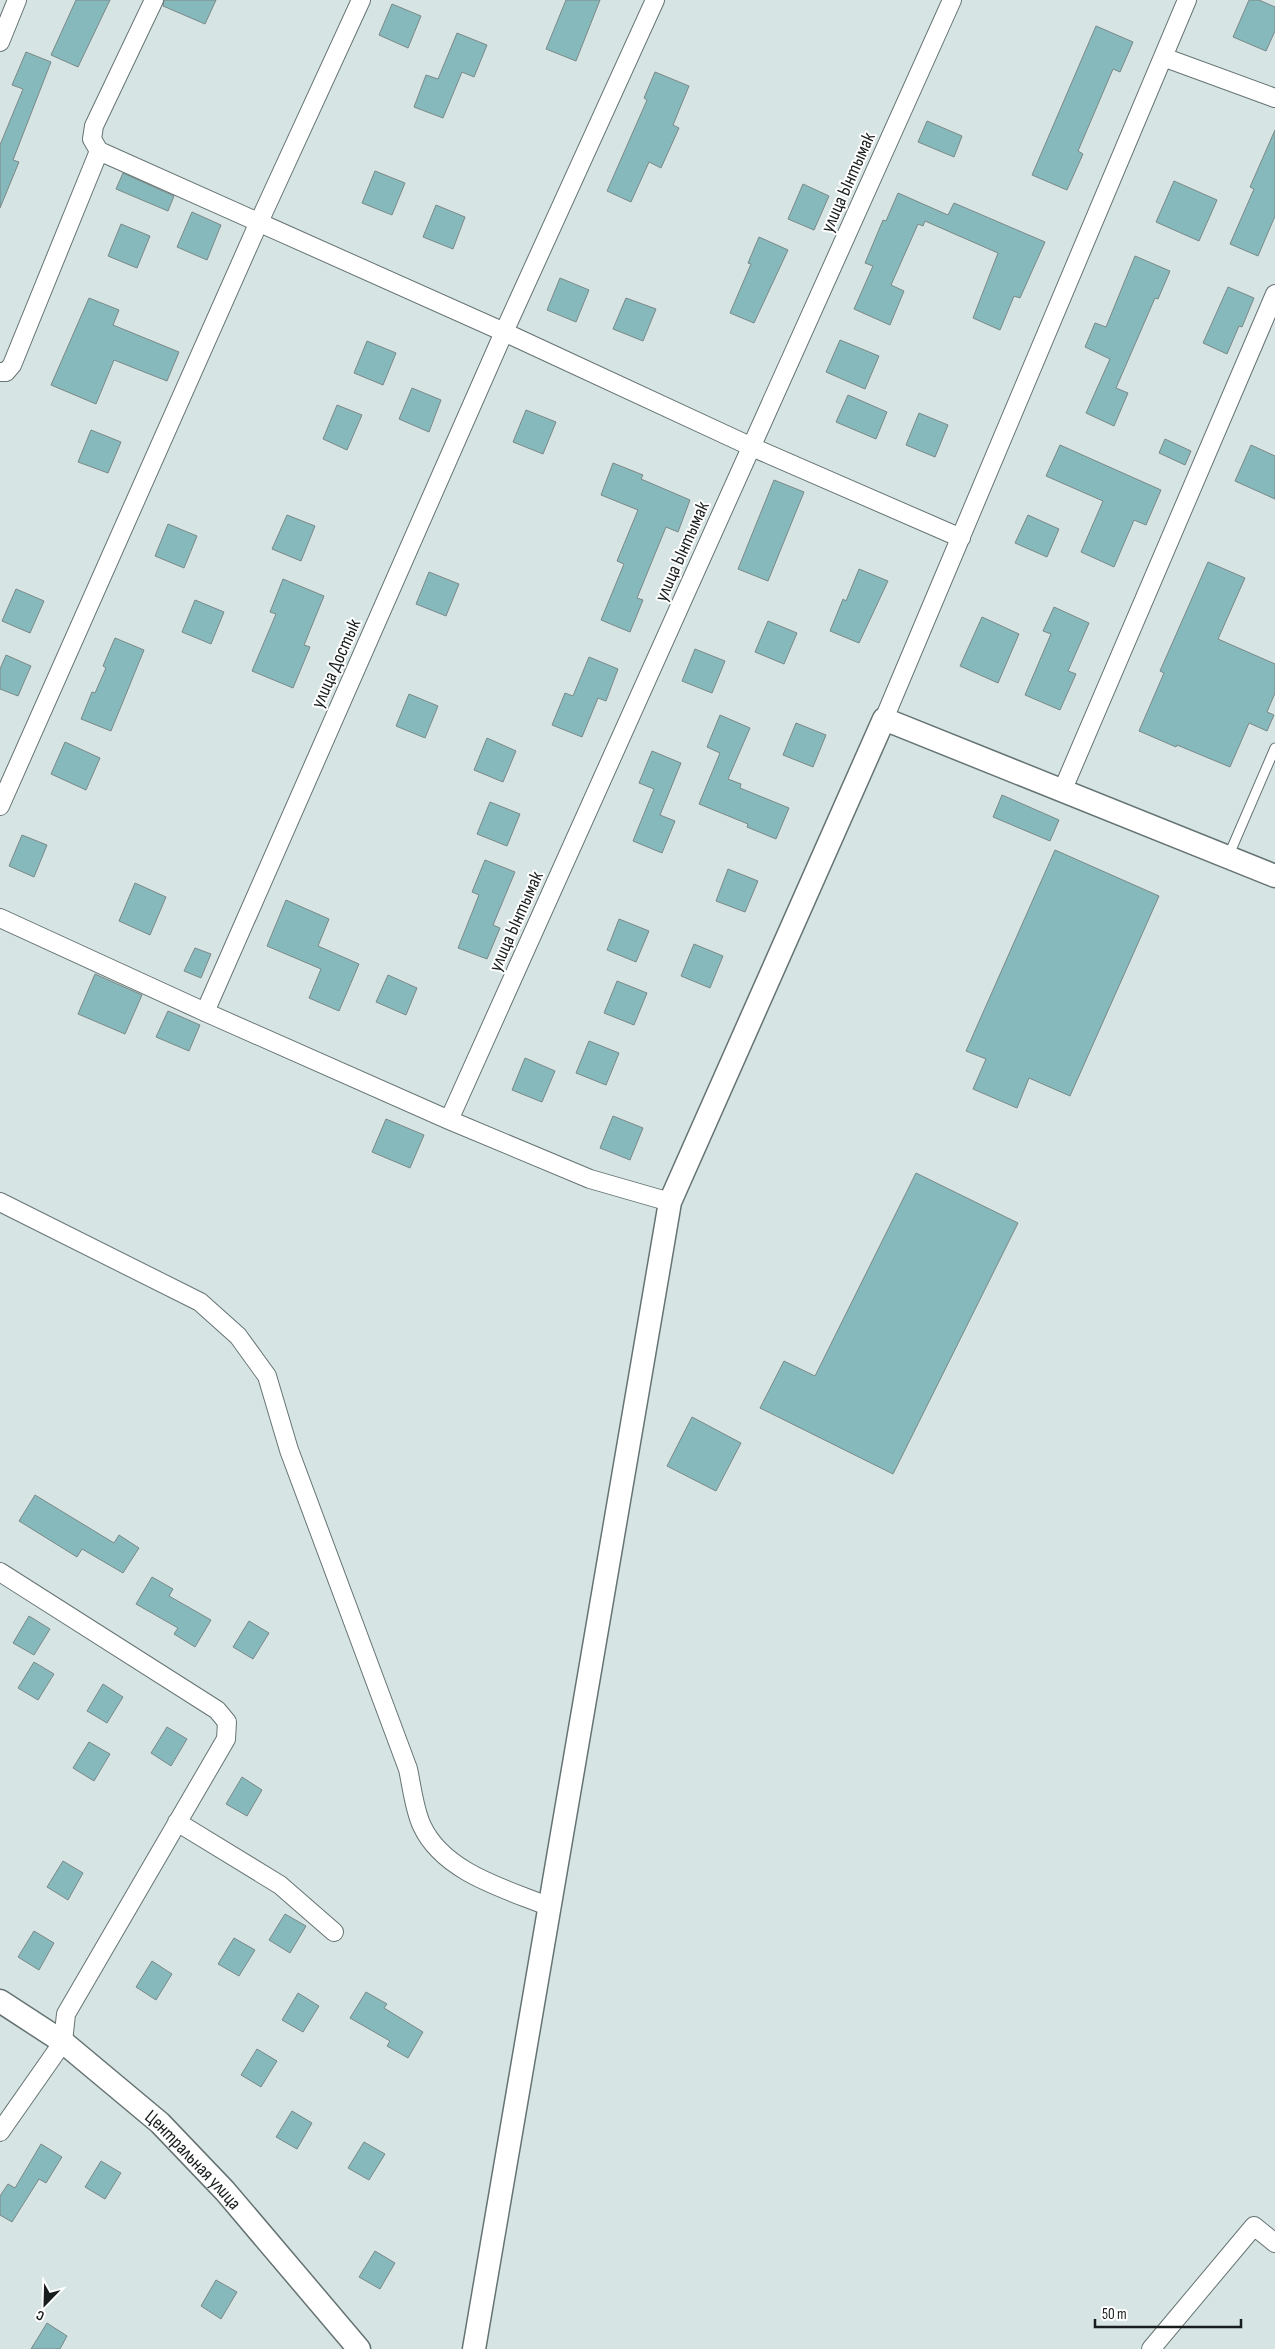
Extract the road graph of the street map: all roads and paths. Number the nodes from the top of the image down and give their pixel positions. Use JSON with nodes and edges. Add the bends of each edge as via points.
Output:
{"nodes":[{"id":1,"x":17,"y":0,"type":"edge"},
{"id":2,"x":154,"y":0,"type":"edge"},
{"id":3,"x":361,"y":0,"type":"edge"},
{"id":4,"x":655,"y":0,"type":"edge"},
{"id":5,"x":952,"y":0,"type":"edge"},
{"id":6,"x":1187,"y":0,"type":"edge"},
{"id":7,"x":0,"y":42,"type":"edge"},
{"id":8,"x":1163,"y":57,"type":"junction"},
{"id":9,"x":1275,"y":98,"type":"edge"},
{"id":10,"x":98,"y":151,"type":"junction"},
{"id":11,"x":259,"y":222,"type":"junction"},
{"id":12,"x":1275,"y":294,"type":"edge"},
{"id":13,"x":504,"y":332,"type":"junction"},
{"id":14,"x":0,"y":372,"type":"edge"},
{"id":15,"x":752,"y":447,"type":"junction"},
{"id":16,"x":961,"y":538,"type":"junction"},
{"id":17,"x":884,"y":718,"type":"junction"},
{"id":18,"x":1275,"y":748,"type":"edge"},
{"id":19,"x":1063,"y":789,"type":"junction"},
{"id":20,"x":0,"y":806,"type":"edge"},
{"id":21,"x":1228,"y":858,"type":"junction"},
{"id":22,"x":1275,"y":876,"type":"edge"},
{"id":23,"x":0,"y":918,"type":"edge"},
{"id":24,"x":205,"y":1012,"type":"junction"},
{"id":25,"x":449,"y":1120,"type":"junction"},
{"id":26,"x":0,"y":1202,"type":"edge"},
{"id":27,"x":670,"y":1202,"type":"junction"},
{"id":28,"x":0,"y":1572,"type":"edge"},
{"id":29,"x":177,"y":1822,"type":"junction"},
{"id":30,"x":550,"y":1907,"type":"junction"},
{"id":31,"x":334,"y":1932,"type":"dead end"},
{"id":32,"x":0,"y":2001,"type":"edge"},
{"id":33,"x":63,"y":2042,"type":"junction"},
{"id":34,"x":0,"y":2132,"type":"edge"},
{"id":35,"x":1275,"y":2243,"type":"edge"},
{"id":36,"x":356,"y":2348,"type":"edge"},
{"id":37,"x":474,"y":2349,"type":"edge"},
{"id":38,"x":1151,"y":2349,"type":"edge"}],
"edges":[{"from":1,"to":7,"type":"street"},
{"from":2,"to":10,"type":"street","via":[[94,126],[92,139]]},
{"from":3,"to":11,"type":"street"},
{"from":4,"to":13,"type":"street","name":"улица Достык"},
{"from":5,"to":15,"type":"street","name":"улица Ынтымак"},
{"from":6,"to":8,"type":"street"},
{"from":8,"to":9,"type":"street"},
{"from":8,"to":16,"type":"street"},
{"from":10,"to":11,"type":"street"},
{"from":10,"to":14,"type":"street","via":[[12,365],[6,372]]},
{"from":11,"to":13,"type":"street"},
{"from":11,"to":20,"type":"street"},
{"from":12,"to":19,"type":"street"},
{"from":13,"to":15,"type":"street"},
{"from":13,"to":24,"type":"street","name":"улица Достык"},
{"from":15,"to":16,"type":"street"},
{"from":15,"to":25,"type":"street","name":"улица Ынтымак"},
{"from":16,"to":17,"type":"street"},
{"from":17,"to":19,"type":"street"},
{"from":17,"to":27,"type":"street"},
{"from":18,"to":21,"type":"lane"},
{"from":19,"to":21,"type":"street"},
{"from":21,"to":22,"type":"street"},
{"from":23,"to":24,"type":"street"},
{"from":24,"to":25,"type":"street"},
{"from":25,"to":27,"type":"street","via":[[590,1179]]},
{"from":26,"to":30,"type":"street","via":[[200,1302],[238,1336],[267,1376],[289,1450],[408,1769],[421,1824],[437,1848],[479,1878]]},
{"from":27,"to":30,"type":"street"},
{"from":28,"to":29,"type":"street","via":[[217,1710],[226,1722],[226,1739]]},
{"from":29,"to":31,"type":"street","via":[[280,1885]]},
{"from":29,"to":33,"type":"street","via":[[66,2014]]},
{"from":30,"to":37,"type":"street"},
{"from":32,"to":33,"type":"street","name":"Центральная улица"},
{"from":33,"to":34,"type":"street"},
{"from":33,"to":36,"type":"street","name":"Центральная улица","via":[[160,2123],[225,2191]]},
{"from":35,"to":38,"type":"street","via":[[1254,2226]]}]}
